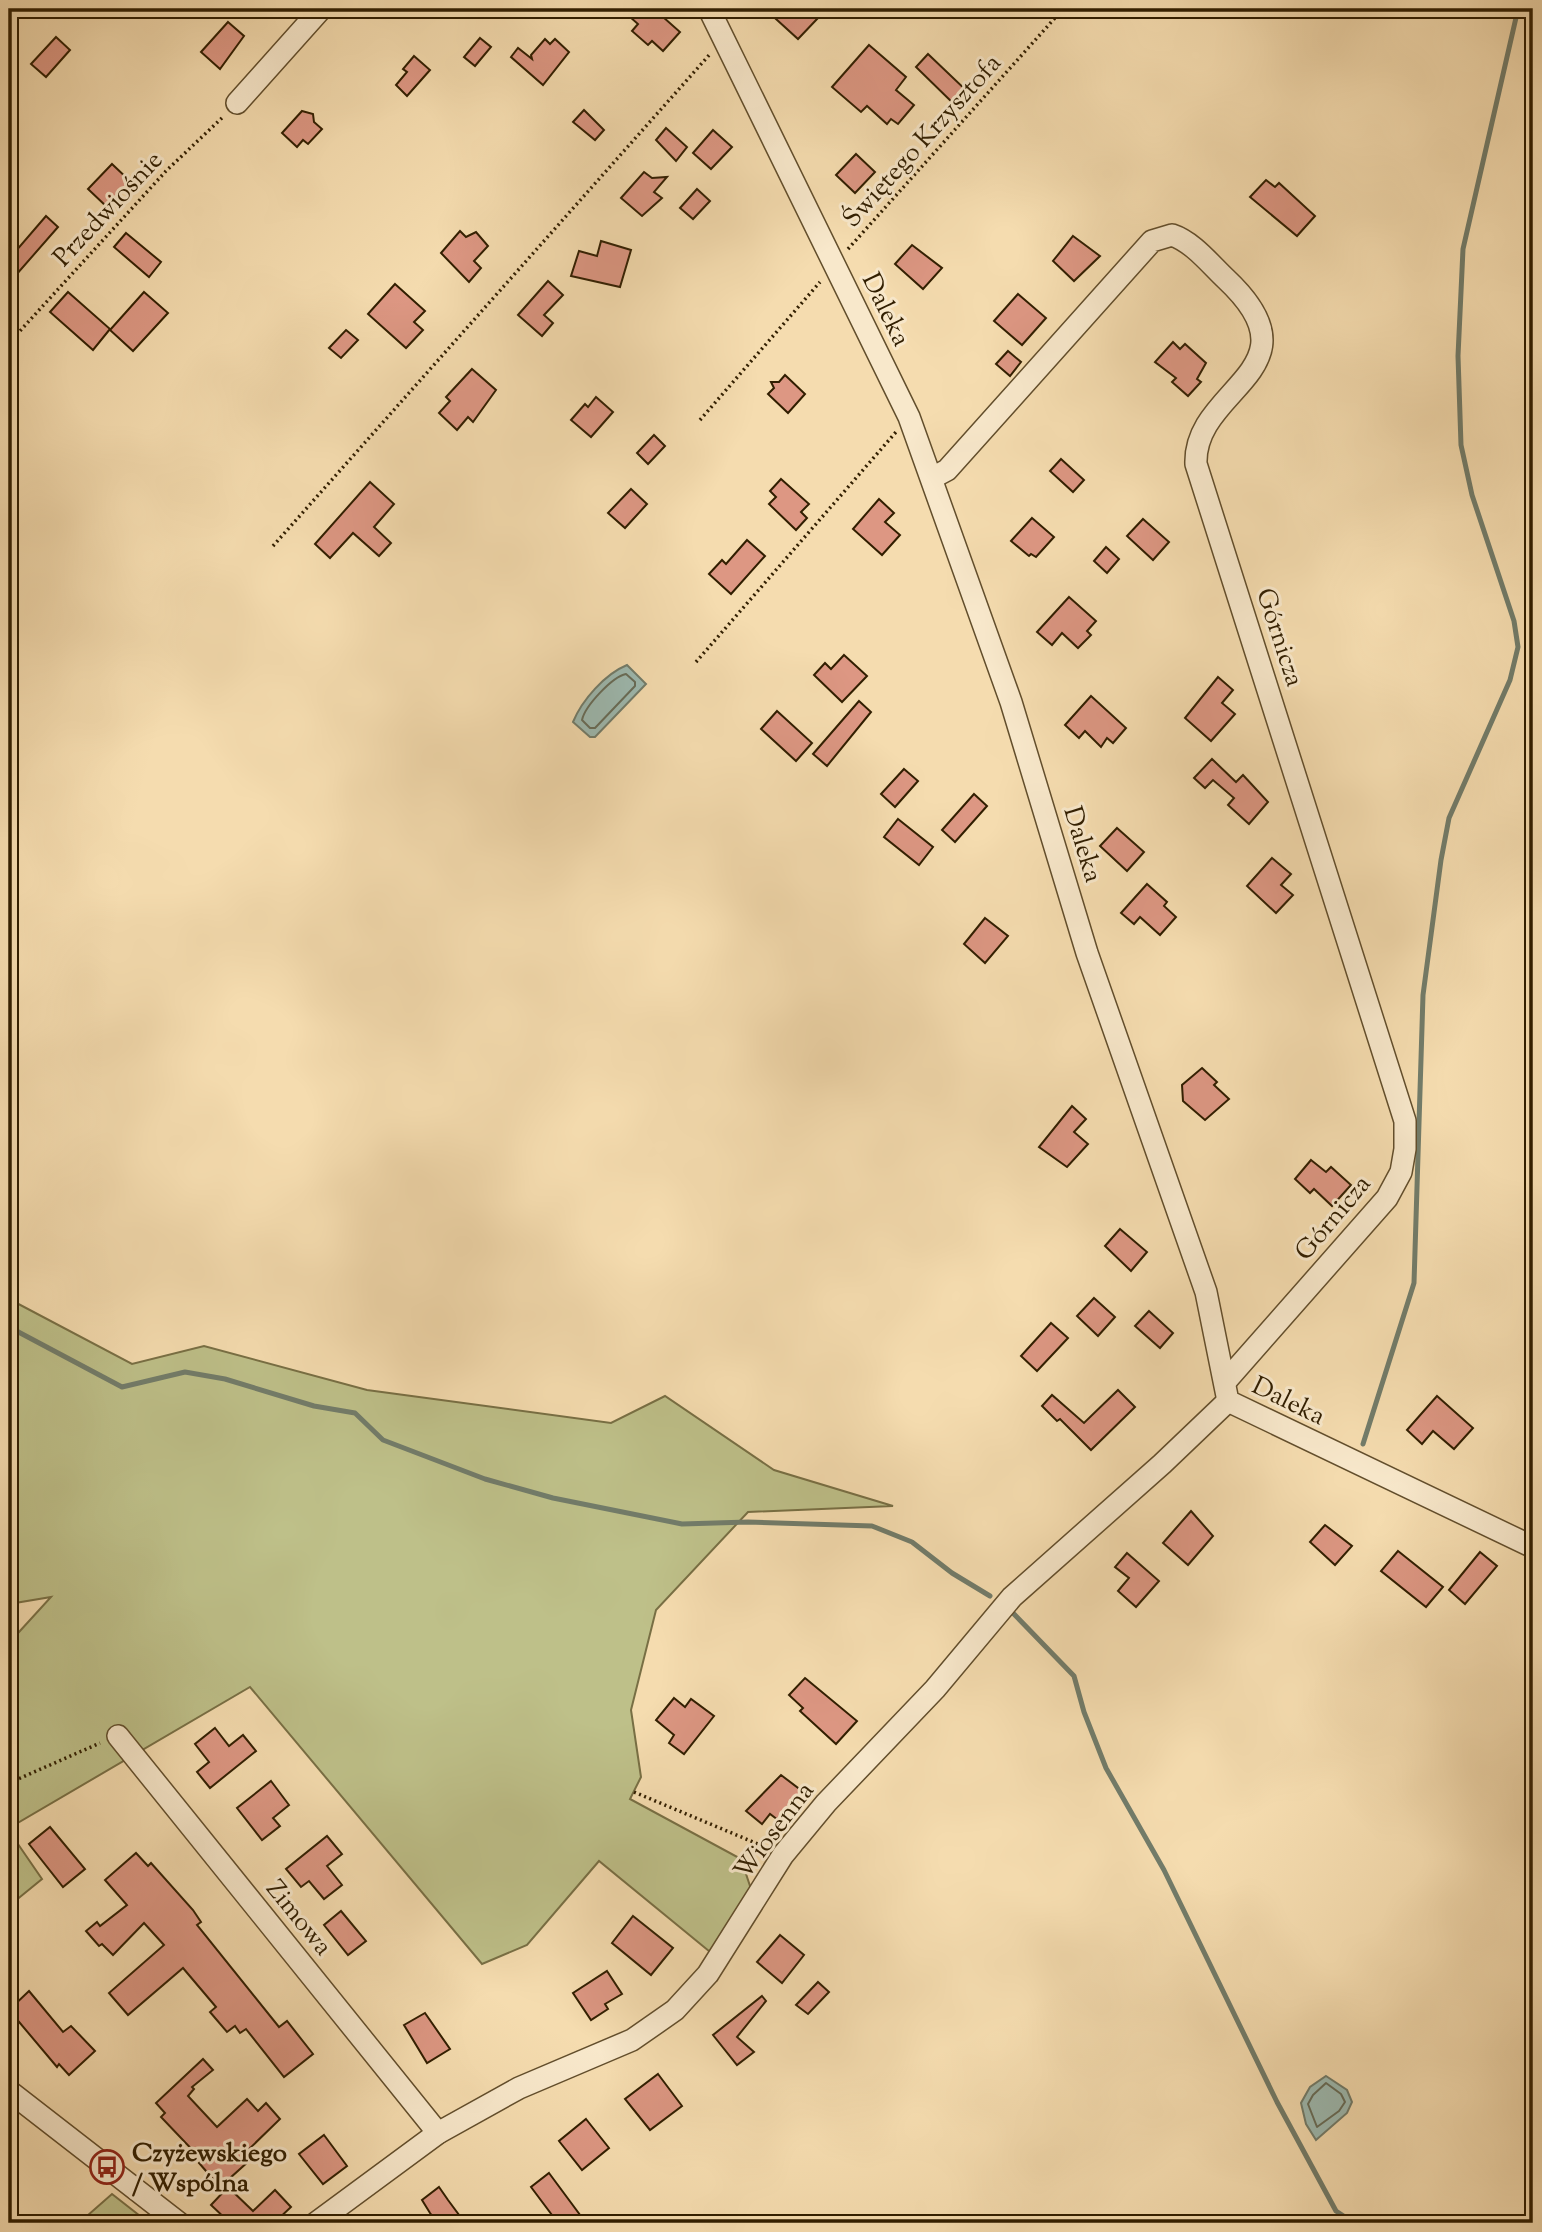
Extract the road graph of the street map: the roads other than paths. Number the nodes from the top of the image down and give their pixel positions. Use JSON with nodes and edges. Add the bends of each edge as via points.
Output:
{"nodes":[{"id":1,"x":321,"y":9,"type":"edge"},
{"id":2,"x":709,"y":9,"type":"edge"},
{"id":3,"x":237,"y":103,"type":"road end"},
{"id":4,"x":932,"y":478,"type":"junction"},
{"id":5,"x":1227,"y":1392,"type":"junction"},
{"id":6,"x":1533,"y":1548,"type":"edge"},
{"id":7,"x":118,"y":1736,"type":"road end"},
{"id":8,"x":9,"y":2091,"type":"edge"},
{"id":9,"x":438,"y":2133,"type":"junction"},
{"id":10,"x":179,"y":2223,"type":"edge"},
{"id":11,"x":316,"y":2223,"type":"edge"}],
"edges":[{"from":1,"to":3,"type":"street"},
{"from":2,"to":4,"type":"street","name":"Daleka","via":[[909,417]]},
{"from":4,"to":5,"type":"street","name":"Daleka","via":[[1012,702],[1087,953],[1206,1292]]},
{"from":4,"to":5,"type":"street","name":"Górnicza","via":[[947,470],[1152,241],[1172,235],[1186,242],[1241,294],[1256,315],[1261,337],[1257,363],[1204,428],[1198,438],[1196,464],[1405,1121],[1405,1139],[1401,1172],[1387,1198]]},
{"from":5,"to":6,"type":"street","name":"Daleka"},
{"from":5,"to":9,"type":"street","name":"Wiosenna","via":[[1012,1597],[783,1855],[708,1974],[661,2022],[602,2055],[519,2088]]},
{"from":7,"to":9,"type":"street","name":"Zimowa"},
{"from":8,"to":10,"type":"street"},
{"from":9,"to":11,"type":"street","name":"Wiosenna"}]}
